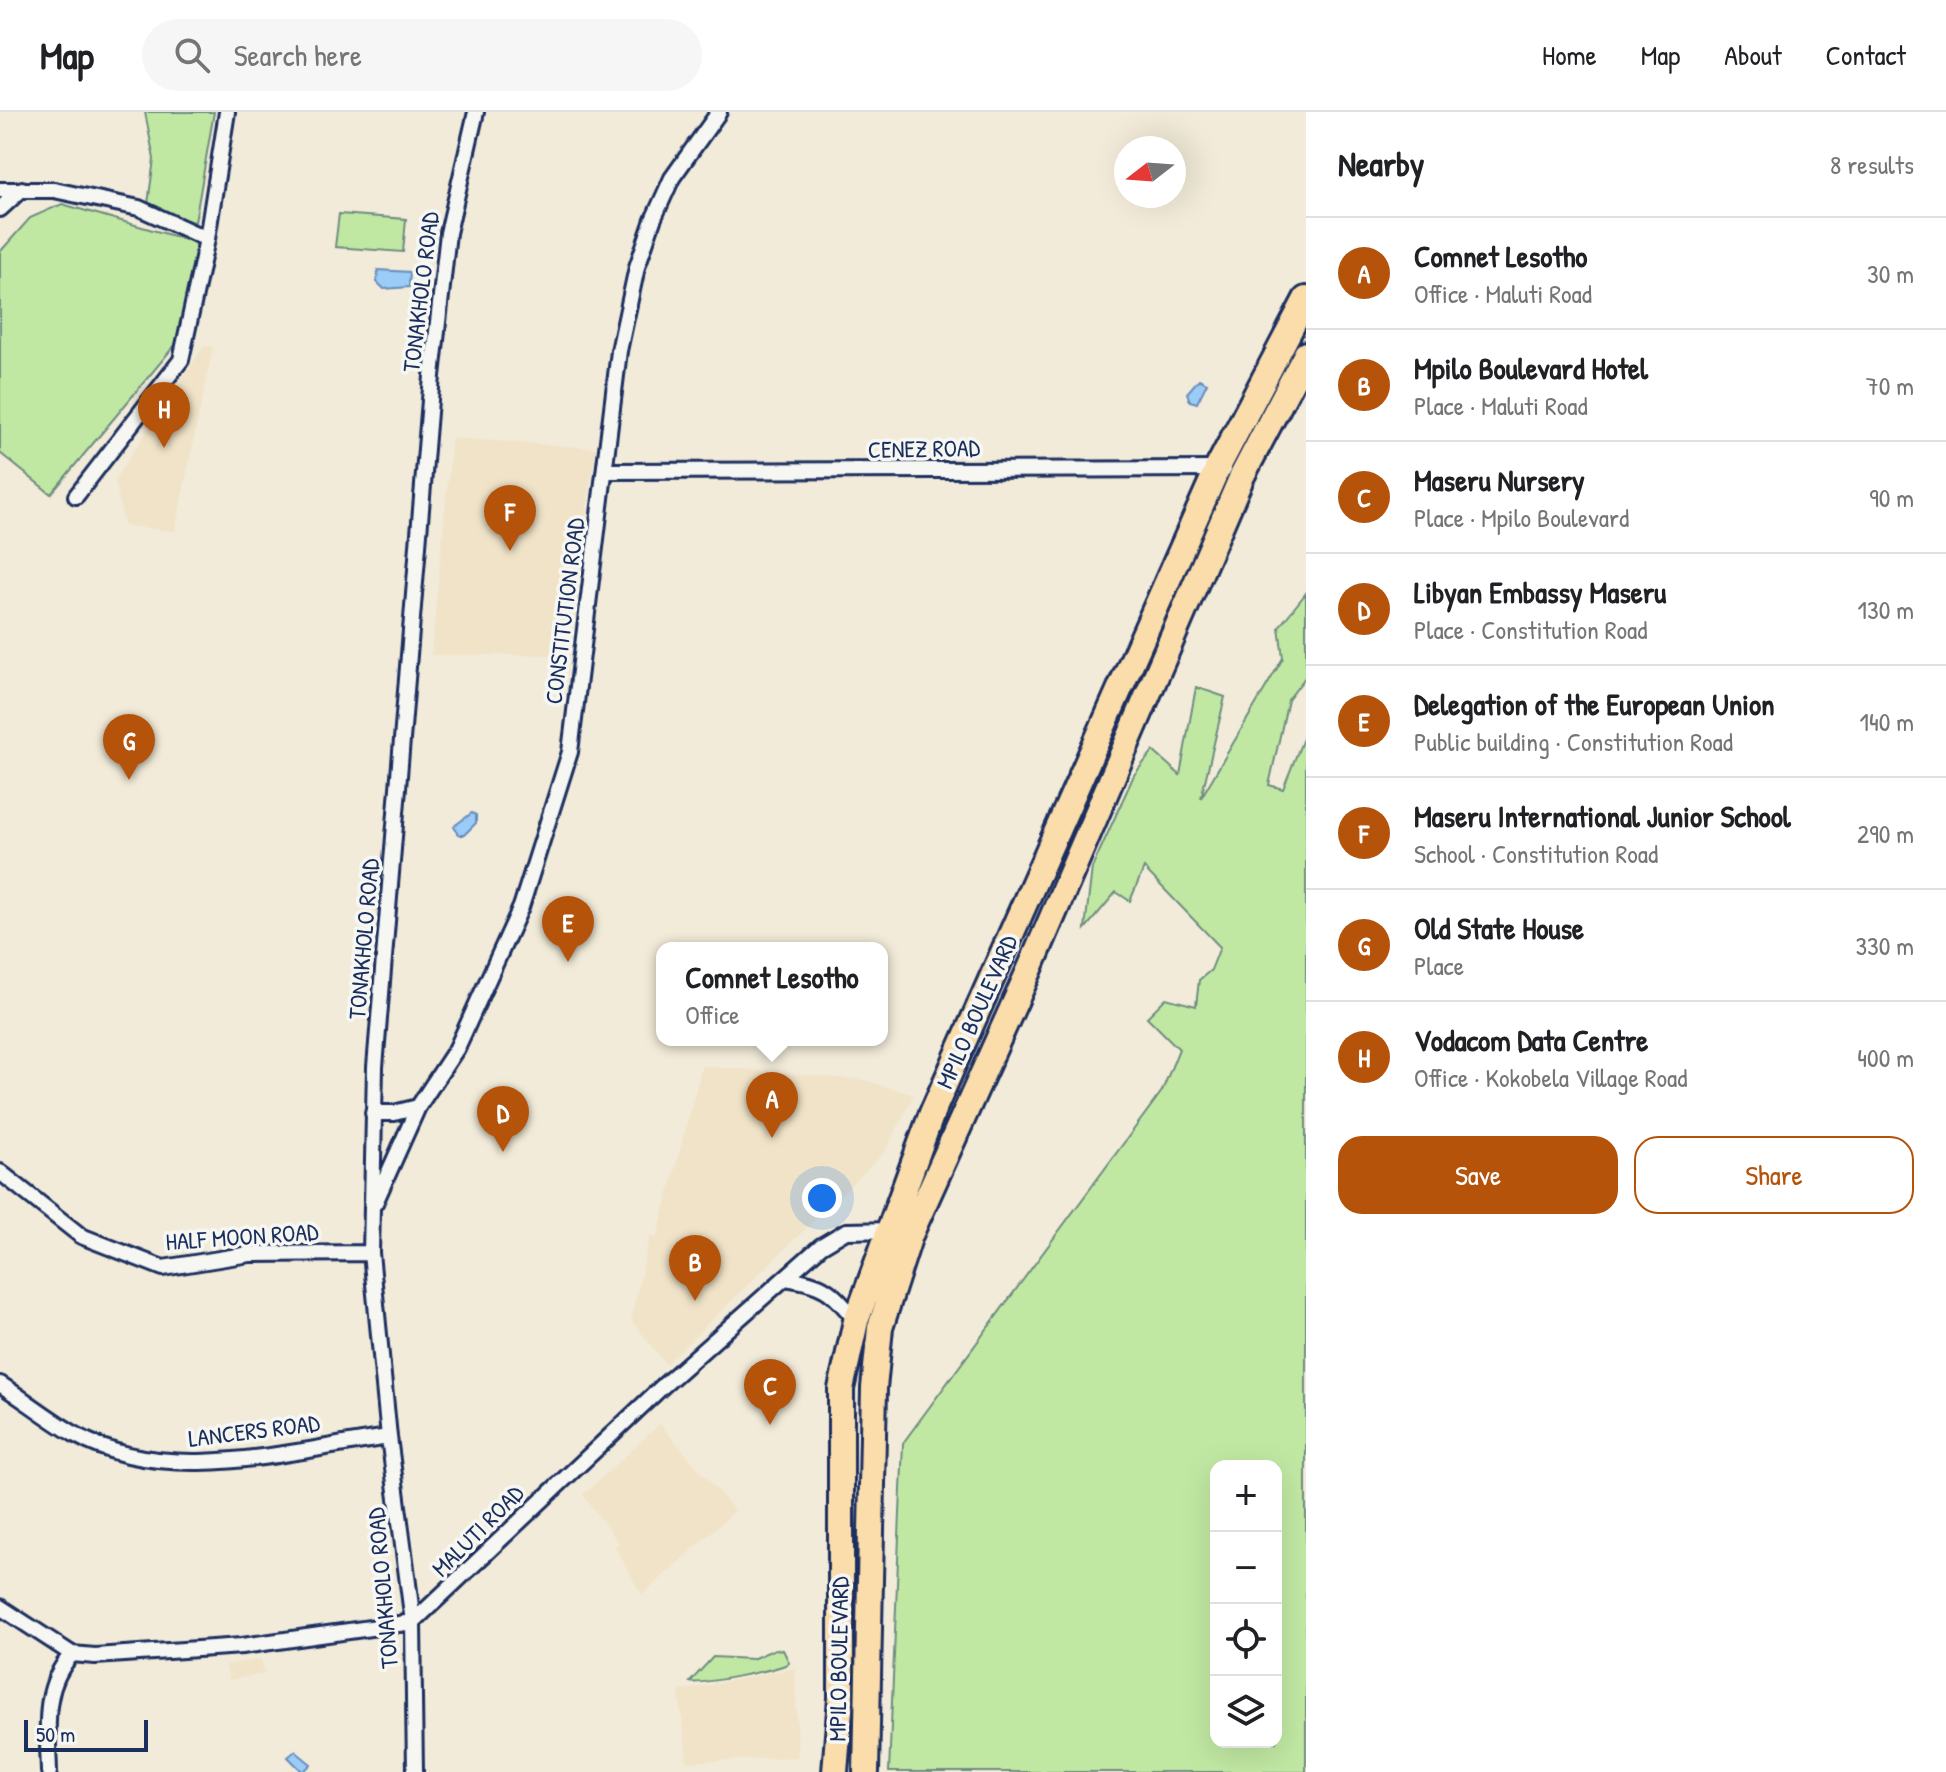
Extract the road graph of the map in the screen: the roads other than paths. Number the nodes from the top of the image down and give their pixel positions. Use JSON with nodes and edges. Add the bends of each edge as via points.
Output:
{"nodes":[{"id":1,"x":227,"y":112,"type":"edge"},
{"id":2,"x":476,"y":112,"type":"edge"},
{"id":3,"x":719,"y":112,"type":"edge"},
{"id":4,"x":22,"y":189,"type":"junction"},
{"id":5,"x":0,"y":190,"type":"edge"},
{"id":6,"x":0,"y":209,"type":"edge"},
{"id":7,"x":207,"y":239,"type":"junction"},
{"id":8,"x":1306,"y":299,"type":"edge"},
{"id":9,"x":1306,"y":354,"type":"edge"},
{"id":10,"x":1218,"y":467,"type":"junction"},
{"id":11,"x":605,"y":471,"type":"junction"},
{"id":12,"x":1242,"y":476,"type":"junction"},
{"id":13,"x":76,"y":496,"type":"dead end"},
{"id":14,"x":418,"y":1107,"type":"junction"},
{"id":15,"x":373,"y":1113,"type":"junction"},
{"id":16,"x":0,"y":1172,"type":"edge"},
{"id":17,"x":373,"y":1208,"type":"junction"},
{"id":18,"x":899,"y":1231,"type":"junction"},
{"id":19,"x":371,"y":1253,"type":"junction"},
{"id":20,"x":785,"y":1278,"type":"junction"},
{"id":21,"x":856,"y":1321,"type":"junction"},
{"id":22,"x":0,"y":1384,"type":"edge"},
{"id":23,"x":389,"y":1437,"type":"junction"},
{"id":24,"x":0,"y":1607,"type":"edge"},
{"id":25,"x":413,"y":1622,"type":"junction"},
{"id":26,"x":72,"y":1654,"type":"junction"},
{"id":27,"x":49,"y":1772,"type":"edge"},
{"id":28,"x":415,"y":1772,"type":"edge"},
{"id":29,"x":835,"y":1772,"type":"edge"},
{"id":30,"x":866,"y":1772,"type":"edge"}],
"edges":[{"from":1,"to":7,"type":"street"},
{"from":2,"to":15,"type":"street","name":"TONAKHOLO ROAD","via":[[448,233],[432,376]]},
{"from":3,"to":11,"type":"street","name":"CONSTITUTION ROAD","via":[[672,178],[637,267],[619,351]]},
{"from":4,"to":5,"type":"street"},
{"from":4,"to":6,"type":"street"},
{"from":4,"to":7,"type":"street","via":[[54,190],[139,208]]},
{"from":7,"to":13,"type":"street","via":[[181,360]]},
{"from":8,"to":10,"type":"highway","name":"MPILO BOULEVARD"},
{"from":9,"to":12,"type":"highway","name":"MPILO BOULEVARD"},
{"from":10,"to":11,"type":"street","name":"CENEZ ROAD"},
{"from":10,"to":12,"type":"street","name":"CENEZ ROAD"},
{"from":10,"to":18,"type":"highway","name":"MPILO BOULEVARD","via":[[932,1113]]},
{"from":11,"to":14,"type":"street","name":"CONSTITUTION ROAD","via":[[570,752],[521,907],[457,1048]]},
{"from":12,"to":18,"type":"highway","name":"MPILO BOULEVARD","via":[[1029,971]]},
{"from":14,"to":15,"type":"street"},
{"from":14,"to":17,"type":"street","name":"CONSTITUTION ROAD"},
{"from":15,"to":17,"type":"street","name":"TONAKHOLO ROAD"},
{"from":16,"to":19,"type":"street","name":"HALF MOON ROAD","via":[[81,1236],[163,1268],[250,1254]]},
{"from":17,"to":19,"type":"street","name":"TONAKHOLO ROAD"},
{"from":18,"to":20,"type":"street","name":"MALUTI ROAD","via":[[846,1231]]},
{"from":18,"to":21,"type":"highway","name":"MPILO BOULEVARD"},
{"from":18,"to":30,"type":"highway","name":"MPILO BOULEVARD","via":[[874,1388]]},
{"from":19,"to":23,"type":"street","name":"TONAKHOLO ROAD"},
{"from":20,"to":21,"type":"street","via":[[831,1291]]},
{"from":20,"to":25,"type":"street","name":"MALUTI ROAD"},
{"from":21,"to":29,"type":"highway","name":"MPILO BOULEVARD","via":[[841,1389],[841,1698]]},
{"from":22,"to":23,"type":"street","name":"LANCERS ROAD","via":[[78,1436],[156,1460],[199,1463]]},
{"from":23,"to":25,"type":"street","name":"TONAKHOLO ROAD"},
{"from":24,"to":26,"type":"street"},
{"from":25,"to":26,"type":"street","via":[[242,1646]]},
{"from":25,"to":28,"type":"street","name":"TONAKHOLO ROAD"},
{"from":26,"to":27,"type":"street","via":[[58,1669],[48,1700]]}]}
